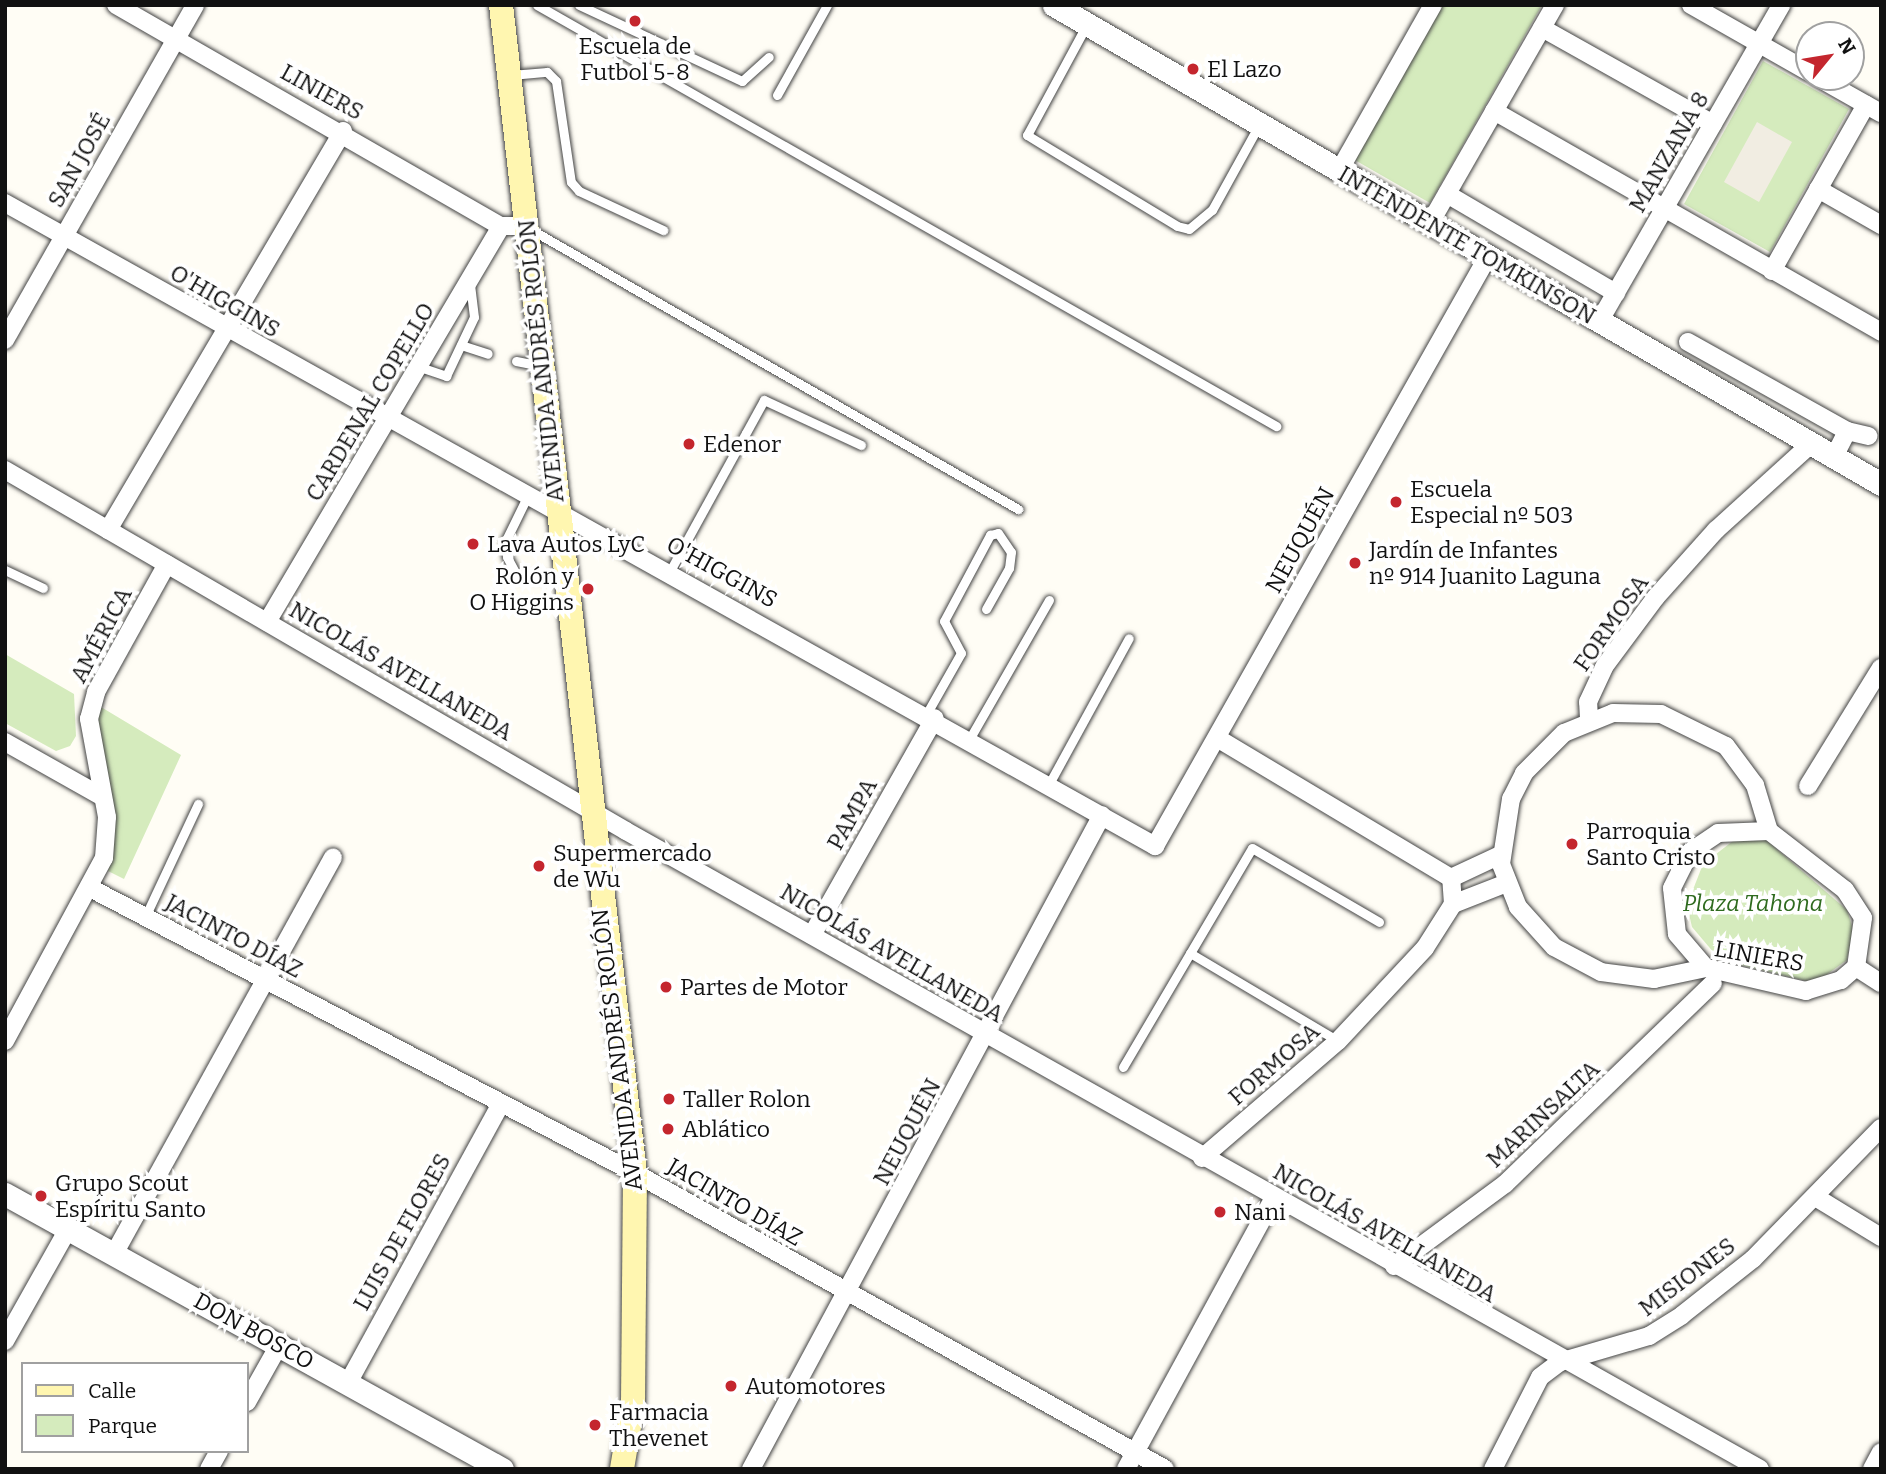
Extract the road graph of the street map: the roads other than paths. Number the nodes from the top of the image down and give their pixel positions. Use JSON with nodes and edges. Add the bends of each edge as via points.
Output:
{"nodes":[{"id":1,"x":116,"y":5,"type":"edge"},
{"id":2,"x":195,"y":5,"type":"edge"},
{"id":3,"x":501,"y":5,"type":"edge"},
{"id":4,"x":537,"y":5,"type":"edge"},
{"id":5,"x":579,"y":5,"type":"edge"},
{"id":6,"x":828,"y":5,"type":"edge"},
{"id":7,"x":1054,"y":5,"type":"edge"},
{"id":8,"x":1555,"y":5,"type":"edge"},
{"id":9,"x":1691,"y":5,"type":"edge"},
{"id":10,"x":1781,"y":5,"type":"edge"},
{"id":11,"x":1432,"y":6,"type":"edge"},
{"id":12,"x":1087,"y":24,"type":"junction"},
{"id":13,"x":1542,"y":28,"type":"junction"},
{"id":14,"x":175,"y":39,"type":"junction"},
{"id":15,"x":1759,"y":44,"type":"junction"},
{"id":16,"x":769,"y":57,"type":"dead end"},
{"id":17,"x":1795,"y":64,"type":"edge"},
{"id":18,"x":509,"y":75,"type":"junction"},
{"id":19,"x":1842,"y":91,"type":"edge"},
{"id":20,"x":777,"y":95,"type":"dead end"},
{"id":21,"x":1873,"y":109,"type":"edge"},
{"id":22,"x":1494,"y":111,"type":"junction"},
{"id":23,"x":1713,"y":124,"type":"junction"},
{"id":24,"x":1259,"y":125,"type":"junction"},
{"id":25,"x":343,"y":131,"type":"junction"},
{"id":26,"x":1339,"y":171,"type":"junction"},
{"id":27,"x":1818,"y":189,"type":"junction"},
{"id":28,"x":1447,"y":194,"type":"junction"},
{"id":29,"x":5,"y":203,"type":"edge"},
{"id":30,"x":1665,"y":208,"type":"junction"},
{"id":31,"x":1429,"y":225,"type":"junction"},
{"id":32,"x":1881,"y":225,"type":"edge"},
{"id":33,"x":501,"y":226,"type":"junction"},
{"id":34,"x":525,"y":226,"type":"junction"},
{"id":35,"x":663,"y":230,"type":"dead end"},
{"id":36,"x":64,"y":237,"type":"junction"},
{"id":37,"x":1487,"y":258,"type":"junction"},
{"id":38,"x":1772,"y":271,"type":"junction"},
{"id":39,"x":470,"y":282,"type":"junction"},
{"id":40,"x":1616,"y":293,"type":"junction"},
{"id":41,"x":1599,"y":322,"type":"junction"},
{"id":42,"x":226,"y":329,"type":"junction"},
{"id":43,"x":1881,"y":331,"type":"edge"},
{"id":44,"x":5,"y":340,"type":"edge"},
{"id":45,"x":1688,"y":342,"type":"dead end"},
{"id":46,"x":460,"y":345,"type":"junction"},
{"id":47,"x":488,"y":354,"type":"dead end"},
{"id":48,"x":516,"y":361,"type":"dead end"},
{"id":49,"x":542,"y":366,"type":"junction"},
{"id":50,"x":420,"y":368,"type":"junction"},
{"id":51,"x":388,"y":422,"type":"junction"},
{"id":52,"x":1276,"y":426,"type":"dead end"},
{"id":53,"x":1847,"y":431,"type":"junction"},
{"id":54,"x":1868,"y":436,"type":"dead end"},
{"id":55,"x":1811,"y":444,"type":"junction"},
{"id":56,"x":861,"y":445,"type":"dead end"},
{"id":57,"x":1834,"y":457,"type":"junction"},
{"id":58,"x":5,"y":470,"type":"edge"},
{"id":59,"x":1881,"y":484,"type":"edge"},
{"id":60,"x":528,"y":495,"type":"junction"},
{"id":61,"x":1018,"y":509,"type":"dead end"},
{"id":62,"x":558,"y":515,"type":"junction"},
{"id":63,"x":108,"y":530,"type":"junction"},
{"id":64,"x":167,"y":564,"type":"junction"},
{"id":65,"x":5,"y":570,"type":"edge"},
{"id":66,"x":670,"y":571,"type":"junction"},
{"id":67,"x":565,"y":578,"type":"junction"},
{"id":68,"x":43,"y":588,"type":"dead end"},
{"id":69,"x":1049,"y":600,"type":"dead end"},
{"id":70,"x":986,"y":609,"type":"dead end"},
{"id":71,"x":267,"y":622,"type":"junction"},
{"id":72,"x":1129,"y":638,"type":"dead end"},
{"id":73,"x":1881,"y":668,"type":"edge"},
{"id":74,"x":931,"y":715,"type":"junction"},
{"id":75,"x":1589,"y":719,"type":"junction"},
{"id":76,"x":970,"y":738,"type":"junction"},
{"id":77,"x":1217,"y":738,"type":"junction"},
{"id":78,"x":5,"y":742,"type":"edge"},
{"id":79,"x":1049,"y":784,"type":"junction"},
{"id":80,"x":1808,"y":786,"type":"dead end"},
{"id":81,"x":102,"y":796,"type":"junction"},
{"id":82,"x":198,"y":804,"type":"dead end"},
{"id":83,"x":590,"y":809,"type":"junction"},
{"id":84,"x":1102,"y":816,"type":"junction"},
{"id":85,"x":1769,"y":831,"type":"junction"},
{"id":86,"x":1155,"y":846,"type":"joint"},
{"id":87,"x":1500,"y":855,"type":"junction"},
{"id":88,"x":333,"y":858,"type":"dead end"},
{"id":89,"x":1451,"y":878,"type":"junction"},
{"id":90,"x":1507,"y":883,"type":"junction"},
{"id":91,"x":92,"y":888,"type":"junction"},
{"id":92,"x":1453,"y":904,"type":"junction"},
{"id":93,"x":145,"y":917,"type":"junction"},
{"id":94,"x":1378,"y":922,"type":"dead end"},
{"id":95,"x":812,"y":935,"type":"junction"},
{"id":96,"x":1190,"y":953,"type":"junction"},
{"id":97,"x":1856,"y":967,"type":"junction"},
{"id":98,"x":1709,"y":976,"type":"junction"},
{"id":99,"x":263,"y":979,"type":"junction"},
{"id":100,"x":1881,"y":983,"type":"edge"},
{"id":101,"x":987,"y":1034,"type":"junction"},
{"id":102,"x":5,"y":1041,"type":"edge"},
{"id":103,"x":1338,"y":1041,"type":"junction"},
{"id":104,"x":1123,"y":1067,"type":"dead end"},
{"id":105,"x":500,"y":1105,"type":"junction"},
{"id":106,"x":1881,"y":1128,"type":"edge"},
{"id":107,"x":1202,"y":1158,"type":"junction"},
{"id":108,"x":635,"y":1173,"type":"junction"},
{"id":109,"x":5,"y":1194,"type":"edge"},
{"id":110,"x":1274,"y":1198,"type":"junction"},
{"id":111,"x":1817,"y":1198,"type":"junction"},
{"id":112,"x":68,"y":1228,"type":"junction"},
{"id":113,"x":1881,"y":1237,"type":"edge"},
{"id":114,"x":114,"y":1254,"type":"junction"},
{"id":115,"x":1394,"y":1266,"type":"junction"},
{"id":116,"x":849,"y":1295,"type":"junction"},
{"id":117,"x":5,"y":1341,"type":"edge"},
{"id":118,"x":279,"y":1345,"type":"junction"},
{"id":119,"x":1560,"y":1362,"type":"junction"},
{"id":120,"x":348,"y":1383,"type":"junction"},
{"id":121,"x":248,"y":1400,"type":"edge"},
{"id":122,"x":1881,"y":1452,"type":"edge"},
{"id":123,"x":218,"y":1453,"type":"edge"},
{"id":124,"x":1131,"y":1461,"type":"edge"},
{"id":125,"x":209,"y":1469,"type":"edge"},
{"id":126,"x":502,"y":1469,"type":"edge"},
{"id":127,"x":622,"y":1469,"type":"edge"},
{"id":128,"x":751,"y":1469,"type":"edge"},
{"id":129,"x":1165,"y":1469,"type":"edge"},
{"id":130,"x":1493,"y":1469,"type":"edge"},
{"id":131,"x":1760,"y":1469,"type":"edge"},
{"id":132,"x":1872,"y":1469,"type":"edge"}],
"edges":[{"from":1,"to":14,"type":"street","name":"LINIERS"},
{"from":2,"to":14,"type":"street","name":"SAN JOSÉ"},
{"from":3,"to":18,"type":"main road","name":"AVENIDA ANDRÉS ROLÓN"},
{"from":4,"to":52,"type":"lane"},
{"from":5,"to":16,"type":"lane","via":[[742,81]]},
{"from":6,"to":20,"type":"lane"},
{"from":7,"to":12,"type":"street","name":"INTENDENTE TOMKINSON"},
{"from":8,"to":13,"type":"street"},
{"from":9,"to":15,"type":"street"},
{"from":10,"to":15,"type":"street","name":"MANZANA 8"},
{"from":11,"to":26,"type":"street"},
{"from":12,"to":24,"type":"street","name":"INTENDENTE TOMKINSON"},
{"from":12,"to":24,"type":"lane","via":[[1028,129],[1031,144],[1189,229],[1212,210]]},
{"from":13,"to":22,"type":"street"},
{"from":13,"to":23,"type":"street"},
{"from":14,"to":25,"type":"street","name":"LINIERS"},
{"from":14,"to":36,"type":"street","name":"SAN JOSÉ"},
{"from":15,"to":17,"type":"street"},
{"from":15,"to":23,"type":"street","name":"MANZANA 8"},
{"from":18,"to":34,"type":"main road","name":"AVENIDA ANDRÉS ROLÓN"},
{"from":18,"to":35,"type":"lane","via":[[547,72],[556,81],[571,182],[579,191]]},
{"from":19,"to":21,"type":"street"},
{"from":21,"to":27,"type":"street"},
{"from":22,"to":28,"type":"street"},
{"from":22,"to":30,"type":"street"},
{"from":23,"to":30,"type":"street","name":"MANZANA 8"},
{"from":24,"to":26,"type":"street","name":"INTENDENTE TOMKINSON"},
{"from":25,"to":33,"type":"street","name":"LINIERS"},
{"from":25,"to":42,"type":"street"},
{"from":26,"to":31,"type":"street","name":"INTENDENTE TOMKINSON"},
{"from":27,"to":32,"type":"street"},
{"from":27,"to":38,"type":"street"},
{"from":28,"to":31,"type":"street"},
{"from":28,"to":40,"type":"street"},
{"from":29,"to":36,"type":"street","name":"O'HIGGINS"},
{"from":30,"to":38,"type":"street"},
{"from":30,"to":40,"type":"street","name":"MANZANA 8"},
{"from":31,"to":37,"type":"street","name":"INTENDENTE TOMKINSON"},
{"from":33,"to":34,"type":"street"},
{"from":33,"to":39,"type":"street","name":"CARDENAL COPELLO"},
{"from":34,"to":49,"type":"main road","name":"AVENIDA ANDRÉS ROLÓN"},
{"from":34,"to":61,"type":"lane"},
{"from":36,"to":42,"type":"street","name":"O'HIGGINS"},
{"from":36,"to":44,"type":"street","name":"SAN JOSÉ"},
{"from":37,"to":41,"type":"street","name":"INTENDENTE TOMKINSON"},
{"from":37,"to":77,"type":"street","name":"NEUQUÉN"},
{"from":38,"to":43,"type":"street"},
{"from":39,"to":46,"type":"lane","via":[[475,309]]},
{"from":39,"to":50,"type":"street","name":"CARDENAL COPELLO"},
{"from":40,"to":41,"type":"street","name":"MANZANA 8"},
{"from":41,"to":55,"type":"street","name":"INTENDENTE TOMKINSON"},
{"from":42,"to":51,"type":"street","name":"O'HIGGINS"},
{"from":42,"to":63,"type":"street"},
{"from":45,"to":53,"type":"street"},
{"from":46,"to":47,"type":"lane"},
{"from":46,"to":50,"type":"lane","via":[[446,376]]},
{"from":48,"to":49,"type":"lane"},
{"from":49,"to":62,"type":"main road","name":"AVENIDA ANDRÉS ROLÓN"},
{"from":50,"to":51,"type":"street","name":"CARDENAL COPELLO"},
{"from":51,"to":60,"type":"street","name":"O'HIGGINS"},
{"from":51,"to":71,"type":"street","name":"CARDENAL COPELLO"},
{"from":53,"to":54,"type":"street"},
{"from":53,"to":57,"type":"street"},
{"from":55,"to":57,"type":"street","name":"INTENDENTE TOMKINSON"},
{"from":55,"to":75,"type":"street","name":"FORMOSA","via":[[1716,530],[1656,597],[1604,667],[1588,702]]},
{"from":56,"to":66,"type":"lane","via":[[764,400]]},
{"from":57,"to":59,"type":"street","name":"INTENDENTE TOMKINSON"},
{"from":58,"to":63,"type":"street","name":"NICOLÁS AVELLANEDA"},
{"from":60,"to":62,"type":"street","name":"O'HIGGINS"},
{"from":60,"to":67,"type":"lane","via":[[505,542],[507,557],[517,576]]},
{"from":62,"to":66,"type":"street","name":"O'HIGGINS"},
{"from":62,"to":67,"type":"main road","name":"AVENIDA ANDRÉS ROLÓN"},
{"from":63,"to":64,"type":"street","name":"NICOLÁS AVELLANEDA"},
{"from":64,"to":71,"type":"street","name":"NICOLÁS AVELLANEDA"},
{"from":64,"to":81,"type":"street","name":"AMÉRICA","via":[[94,701],[89,719]]},
{"from":65,"to":68,"type":"lane"},
{"from":66,"to":74,"type":"street","name":"O'HIGGINS"},
{"from":67,"to":83,"type":"main road","name":"AVENIDA ANDRÉS ROLÓN"},
{"from":69,"to":76,"type":"lane"},
{"from":70,"to":74,"type":"lane","via":[[1010,560],[998,533],[989,535],[944,621],[961,653]]},
{"from":71,"to":83,"type":"street","name":"NICOLÁS AVELLANEDA"},
{"from":72,"to":79,"type":"lane"},
{"from":73,"to":80,"type":"street"},
{"from":74,"to":76,"type":"street","name":"O'HIGGINS"},
{"from":74,"to":95,"type":"street","name":"PAMPA"},
{"from":75,"to":85,"type":"street","via":[[1661,713],[1707,731],[1749,774]]},
{"from":75,"to":87,"type":"street","via":[[1557,739],[1524,773],[1511,799]]},
{"from":76,"to":79,"type":"street","name":"O'HIGGINS"},
{"from":77,"to":86,"type":"street","name":"NEUQUÉN"},
{"from":77,"to":89,"type":"street"},
{"from":78,"to":81,"type":"street"},
{"from":79,"to":84,"type":"street","name":"O'HIGGINS"},
{"from":81,"to":91,"type":"street","name":"AMÉRICA","via":[[104,858]]},
{"from":82,"to":93,"type":"lane"},
{"from":83,"to":95,"type":"street","name":"NICOLÁS AVELLANEDA"},
{"from":83,"to":108,"type":"main road","name":"AVENIDA ANDRÉS ROLÓN"},
{"from":84,"to":86,"type":"street","name":"O'HIGGINS"},
{"from":84,"to":101,"type":"street","name":"NEUQUÉN"},
{"from":85,"to":97,"type":"street","via":[[1815,863],[1857,908],[1864,945]]},
{"from":85,"to":98,"type":"street","via":[[1718,833],[1680,867],[1671,911],[1689,953]]},
{"from":87,"to":89,"type":"street"},
{"from":87,"to":90,"type":"street","name":"LINIERS"},
{"from":88,"to":99,"type":"street"},
{"from":89,"to":92,"type":"street"},
{"from":90,"to":92,"type":"street"},
{"from":90,"to":98,"type":"street","name":"LINIERS","via":[[1535,928],[1576,961],[1654,979]]},
{"from":91,"to":93,"type":"street","name":"JACINTO DÍAZ"},
{"from":91,"to":102,"type":"street","name":"AMÉRICA"},
{"from":92,"to":103,"type":"street","name":"FORMOSA","via":[[1425,948]]},
{"from":93,"to":99,"type":"street","name":"JACINTO DÍAZ"},
{"from":94,"to":96,"type":"lane","via":[[1252,848]]},
{"from":95,"to":101,"type":"street","name":"NICOLÁS AVELLANEDA"},
{"from":96,"to":103,"type":"lane"},
{"from":96,"to":104,"type":"lane"},
{"from":97,"to":98,"type":"street","name":"LINIERS","via":[[1841,980],[1806,991]]},
{"from":97,"to":100,"type":"street"},
{"from":98,"to":115,"type":"street","name":"MARINSALTA","via":[[1505,1184]]},
{"from":99,"to":105,"type":"street","name":"JACINTO DÍAZ"},
{"from":99,"to":114,"type":"street"},
{"from":101,"to":107,"type":"street","name":"NICOLÁS AVELLANEDA"},
{"from":101,"to":116,"type":"street","name":"NEUQUÉN"},
{"from":103,"to":107,"type":"street","name":"FORMOSA"},
{"from":105,"to":108,"type":"street","name":"JACINTO DÍAZ"},
{"from":105,"to":120,"type":"street","name":"LUIS DE FLORES"},
{"from":106,"to":111,"type":"street","name":"MISIONES"},
{"from":107,"to":110,"type":"street","name":"NICOLÁS AVELLANEDA"},
{"from":108,"to":116,"type":"street","name":"JACINTO DÍAZ"},
{"from":108,"to":127,"type":"main road","name":"AVENIDA ANDRÉS ROLÓN","via":[[633,1403]]},
{"from":109,"to":112,"type":"street","name":"DON BOSCO"},
{"from":110,"to":115,"type":"street","name":"NICOLÁS AVELLANEDA"},
{"from":110,"to":124,"type":"street"},
{"from":111,"to":113,"type":"street"},
{"from":111,"to":119,"type":"street","name":"MISIONES","via":[[1753,1259],[1649,1336]]},
{"from":112,"to":114,"type":"street","name":"DON BOSCO"},
{"from":112,"to":117,"type":"street"},
{"from":114,"to":118,"type":"street","name":"DON BOSCO"},
{"from":115,"to":119,"type":"street","name":"NICOLÁS AVELLANEDA"},
{"from":116,"to":124,"type":"street","name":"JACINTO DÍAZ"},
{"from":116,"to":128,"type":"street","name":"NEUQUÉN"},
{"from":118,"to":120,"type":"street","name":"DON BOSCO"},
{"from":118,"to":121,"type":"street"},
{"from":119,"to":130,"type":"street","name":"MISIONES","via":[[1540,1377]]},
{"from":119,"to":131,"type":"street","name":"NICOLÁS AVELLANEDA"},
{"from":120,"to":126,"type":"street","name":"DON BOSCO"},
{"from":122,"to":132,"type":"street"},
{"from":123,"to":125,"type":"street"},
{"from":124,"to":129,"type":"street","name":"JACINTO DÍAZ"}]}
